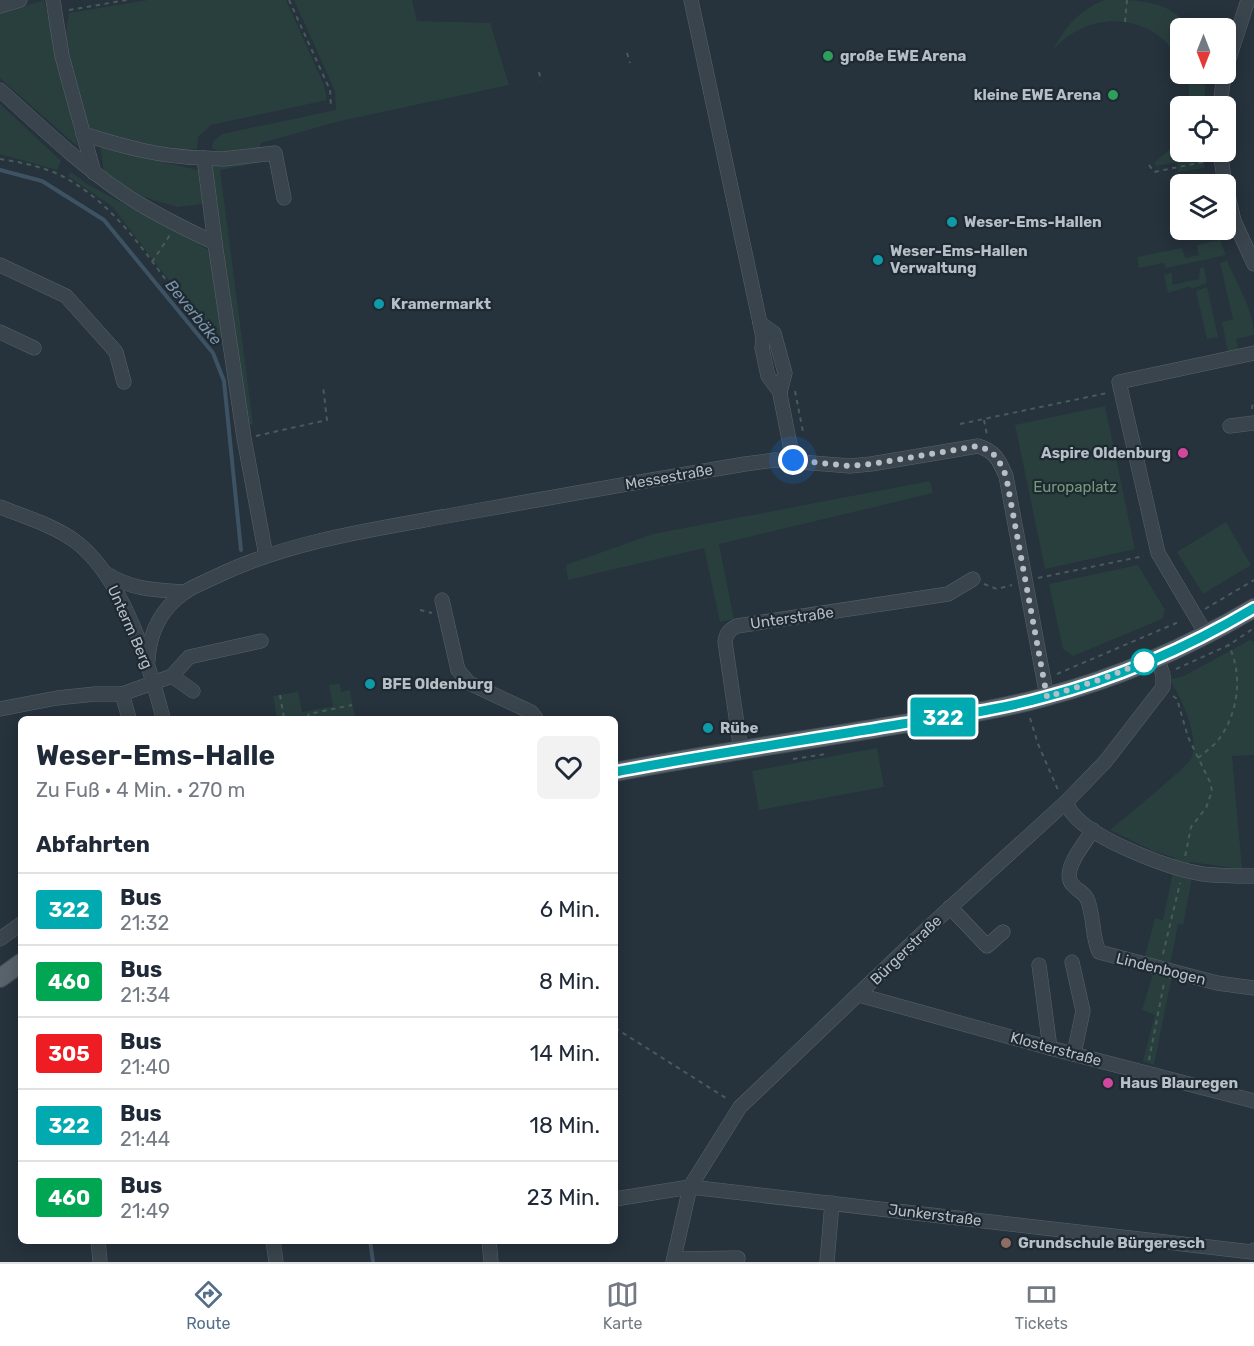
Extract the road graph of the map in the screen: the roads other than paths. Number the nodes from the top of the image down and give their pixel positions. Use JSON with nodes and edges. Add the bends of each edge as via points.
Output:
{"nodes":[{"id":1,"x":20,"y":0,"type":"edge"},
{"id":2,"x":691,"y":0,"type":"edge"},
{"id":3,"x":1248,"y":0,"type":"edge"},
{"id":4,"x":0,"y":6,"type":"edge"},
{"id":5,"x":54,"y":6,"type":"edge"},
{"id":6,"x":1236,"y":37,"type":"edge"},
{"id":7,"x":0,"y":90,"type":"edge"},
{"id":8,"x":83,"y":134,"type":"junction"},
{"id":9,"x":204,"y":158,"type":"junction"},
{"id":10,"x":94,"y":173,"type":"junction"},
{"id":11,"x":284,"y":198,"type":"dead end"},
{"id":12,"x":1236,"y":226,"type":"edge"},
{"id":13,"x":215,"y":243,"type":"junction"},
{"id":14,"x":1254,"y":264,"type":"edge"},
{"id":15,"x":0,"y":265,"type":"edge"},
{"id":16,"x":760,"y":323,"type":"junction"},
{"id":17,"x":0,"y":332,"type":"edge"},
{"id":18,"x":763,"y":338,"type":"junction"},
{"id":19,"x":34,"y":348,"type":"dead end"},
{"id":20,"x":1254,"y":353,"type":"edge"},
{"id":21,"x":124,"y":382,"type":"dead end"},
{"id":22,"x":780,"y":392,"type":"junction"},
{"id":23,"x":1254,"y":423,"type":"edge"},
{"id":24,"x":1230,"y":426,"type":"dead end"},
{"id":25,"x":793,"y":460,"type":"junction"},
{"id":26,"x":0,"y":507,"type":"edge"},
{"id":27,"x":266,"y":556,"type":"junction"},
{"id":28,"x":103,"y":571,"type":"junction"},
{"id":29,"x":973,"y":579,"type":"dead end"},
{"id":30,"x":185,"y":592,"type":"junction"},
{"id":31,"x":442,"y":600,"type":"dead end"},
{"id":32,"x":1253,"y":611,"type":"edge"},
{"id":33,"x":1206,"y":634,"type":"junction"},
{"id":34,"x":261,"y":641,"type":"dead end"},
{"id":35,"x":1158,"y":657,"type":"junction"},
{"id":36,"x":148,"y":661,"type":"junction"},
{"id":37,"x":172,"y":676,"type":"junction"},
{"id":38,"x":154,"y":684,"type":"junction"},
{"id":39,"x":1045,"y":688,"type":"junction"},
{"id":40,"x":193,"y":691,"type":"dead end"},
{"id":41,"x":122,"y":694,"type":"junction"},
{"id":42,"x":0,"y":710,"type":"edge"},
{"id":43,"x":128,"y":716,"type":"edge"},
{"id":44,"x":162,"y":716,"type":"edge"},
{"id":45,"x":534,"y":716,"type":"edge"},
{"id":46,"x":741,"y":751,"type":"junction"},
{"id":47,"x":618,"y":772,"type":"edge"},
{"id":48,"x":1066,"y":802,"type":"junction"},
{"id":49,"x":1093,"y":830,"type":"junction"},
{"id":50,"x":1254,"y":876,"type":"edge"},
{"id":51,"x":950,"y":907,"type":"junction"},
{"id":52,"x":18,"y":926,"type":"edge"},
{"id":53,"x":1003,"y":932,"type":"dead end"},
{"id":54,"x":0,"y":939,"type":"edge"},
{"id":55,"x":1072,"y":962,"type":"dead end"},
{"id":56,"x":1039,"y":965,"type":"dead end"},
{"id":57,"x":1254,"y":988,"type":"edge"},
{"id":58,"x":859,"y":995,"type":"junction"},
{"id":59,"x":1050,"y":1048,"type":"junction"},
{"id":60,"x":1074,"y":1054,"type":"junction"},
{"id":61,"x":1254,"y":1101,"type":"edge"},
{"id":62,"x":690,"y":1187,"type":"junction"},
{"id":63,"x":618,"y":1199,"type":"edge"},
{"id":64,"x":832,"y":1203,"type":"junction"},
{"id":65,"x":98,"y":1244,"type":"edge"},
{"id":66,"x":274,"y":1244,"type":"edge"},
{"id":67,"x":489,"y":1244,"type":"edge"},
{"id":68,"x":1254,"y":1250,"type":"edge"},
{"id":69,"x":738,"y":1258,"type":"dead end"},
{"id":70,"x":673,"y":1260,"type":"edge"},
{"id":71,"x":100,"y":1262,"type":"edge"},
{"id":72,"x":276,"y":1262,"type":"edge"},
{"id":73,"x":491,"y":1262,"type":"edge"},
{"id":74,"x":827,"y":1262,"type":"edge"}],
"edges":[{"from":1,"to":4,"type":"street"},
{"from":2,"to":16,"type":"street"},
{"from":3,"to":6,"type":"street"},
{"from":5,"to":8,"type":"street","via":[[62,56]]},
{"from":7,"to":10,"type":"street"},
{"from":8,"to":9,"type":"street","via":[[133,150],[176,158]]},
{"from":8,"to":10,"type":"street"},
{"from":9,"to":11,"type":"street","via":[[274,153]]},
{"from":9,"to":13,"type":"street"},
{"from":10,"to":13,"type":"street","via":[[123,194]]},
{"from":12,"to":14,"type":"street"},
{"from":13,"to":27,"type":"street"},
{"from":15,"to":21,"type":"street","via":[[66,296],[116,352]]},
{"from":16,"to":18,"type":"street"},
{"from":16,"to":22,"type":"street","via":[[774,333],[782,360],[785,374]]},
{"from":17,"to":19,"type":"street"},
{"from":18,"to":22,"type":"street","via":[[770,347]]},
{"from":18,"to":22,"type":"street","via":[[768,376]]},
{"from":20,"to":33,"type":"street","via":[[1119,382],[1158,553]]},
{"from":22,"to":25,"type":"street"},
{"from":23,"to":24,"type":"street"},
{"from":25,"to":27,"type":"street","name":"Messestraße","via":[[745,464],[403,524]]},
{"from":25,"to":39,"type":"street","name":"Messestraße","via":[[850,466],[978,446],[990,449],[1006,476]]},
{"from":26,"to":28,"type":"street","name":"Unterm Berg","via":[[61,532],[86,550]]},
{"from":27,"to":30,"type":"street","name":"Messestraße"},
{"from":28,"to":30,"type":"street","name":"Unterm Berg","via":[[121,583],[139,588]]},
{"from":28,"to":36,"type":"street","name":"Unterm Berg"},
{"from":29,"to":46,"type":"street","name":"Unterstraße","via":[[948,594],[731,628],[725,642]]},
{"from":30,"to":36,"type":"street","name":"Messestraße","via":[[159,618],[150,639]]},
{"from":31,"to":45,"type":"street","via":[[463,677]]},
{"from":32,"to":33,"type":"main road"},
{"from":33,"to":35,"type":"main road"},
{"from":34,"to":37,"type":"street","via":[[189,657]]},
{"from":35,"to":39,"type":"main road","via":[[1102,679]]},
{"from":35,"to":48,"type":"street","name":"Bürgerstraße","via":[[1163,687],[1105,762]]},
{"from":36,"to":38,"type":"street","name":"Unterm Berg"},
{"from":37,"to":38,"type":"street"},
{"from":37,"to":40,"type":"street"},
{"from":38,"to":41,"type":"street","name":"Unterm Berg"},
{"from":38,"to":44,"type":"street","name":"Unterm Berg"},
{"from":39,"to":46,"type":"main road","via":[[1026,702]]},
{"from":41,"to":42,"type":"street","name":"Unterm Berg","via":[[57,698]]},
{"from":41,"to":43,"type":"street"},
{"from":46,"to":47,"type":"main road"},
{"from":48,"to":49,"type":"street","via":[[1073,815]]},
{"from":48,"to":51,"type":"street","name":"Bürgerstraße"},
{"from":49,"to":50,"type":"street","via":[[1149,858],[1184,869],[1222,876]]},
{"from":49,"to":57,"type":"street","name":"Lindenbogen","via":[[1068,875],[1088,901],[1099,952],[1217,983]]},
{"from":51,"to":53,"type":"street","via":[[987,946]]},
{"from":51,"to":58,"type":"street","name":"Bürgerstraße"},
{"from":52,"to":54,"type":"street"},
{"from":55,"to":60,"type":"street","via":[[1083,1011]]},
{"from":56,"to":59,"type":"street"},
{"from":58,"to":59,"type":"street","name":"Klosterstraße"},
{"from":58,"to":62,"type":"street","name":"Bürgerstraße","via":[[740,1107]]},
{"from":59,"to":60,"type":"street","name":"Klosterstraße"},
{"from":60,"to":61,"type":"street","name":"Klosterstraße"},
{"from":62,"to":63,"type":"street","name":"Junkerstraße"},
{"from":62,"to":64,"type":"street","name":"Junkerstraße"},
{"from":62,"to":70,"type":"street","name":"Bürgerstraße"},
{"from":64,"to":68,"type":"street","name":"Junkerstraße"},
{"from":64,"to":74,"type":"street"},
{"from":65,"to":71,"type":"street"},
{"from":66,"to":72,"type":"street"},
{"from":67,"to":73,"type":"street"},
{"from":69,"to":70,"type":"street"}]}
